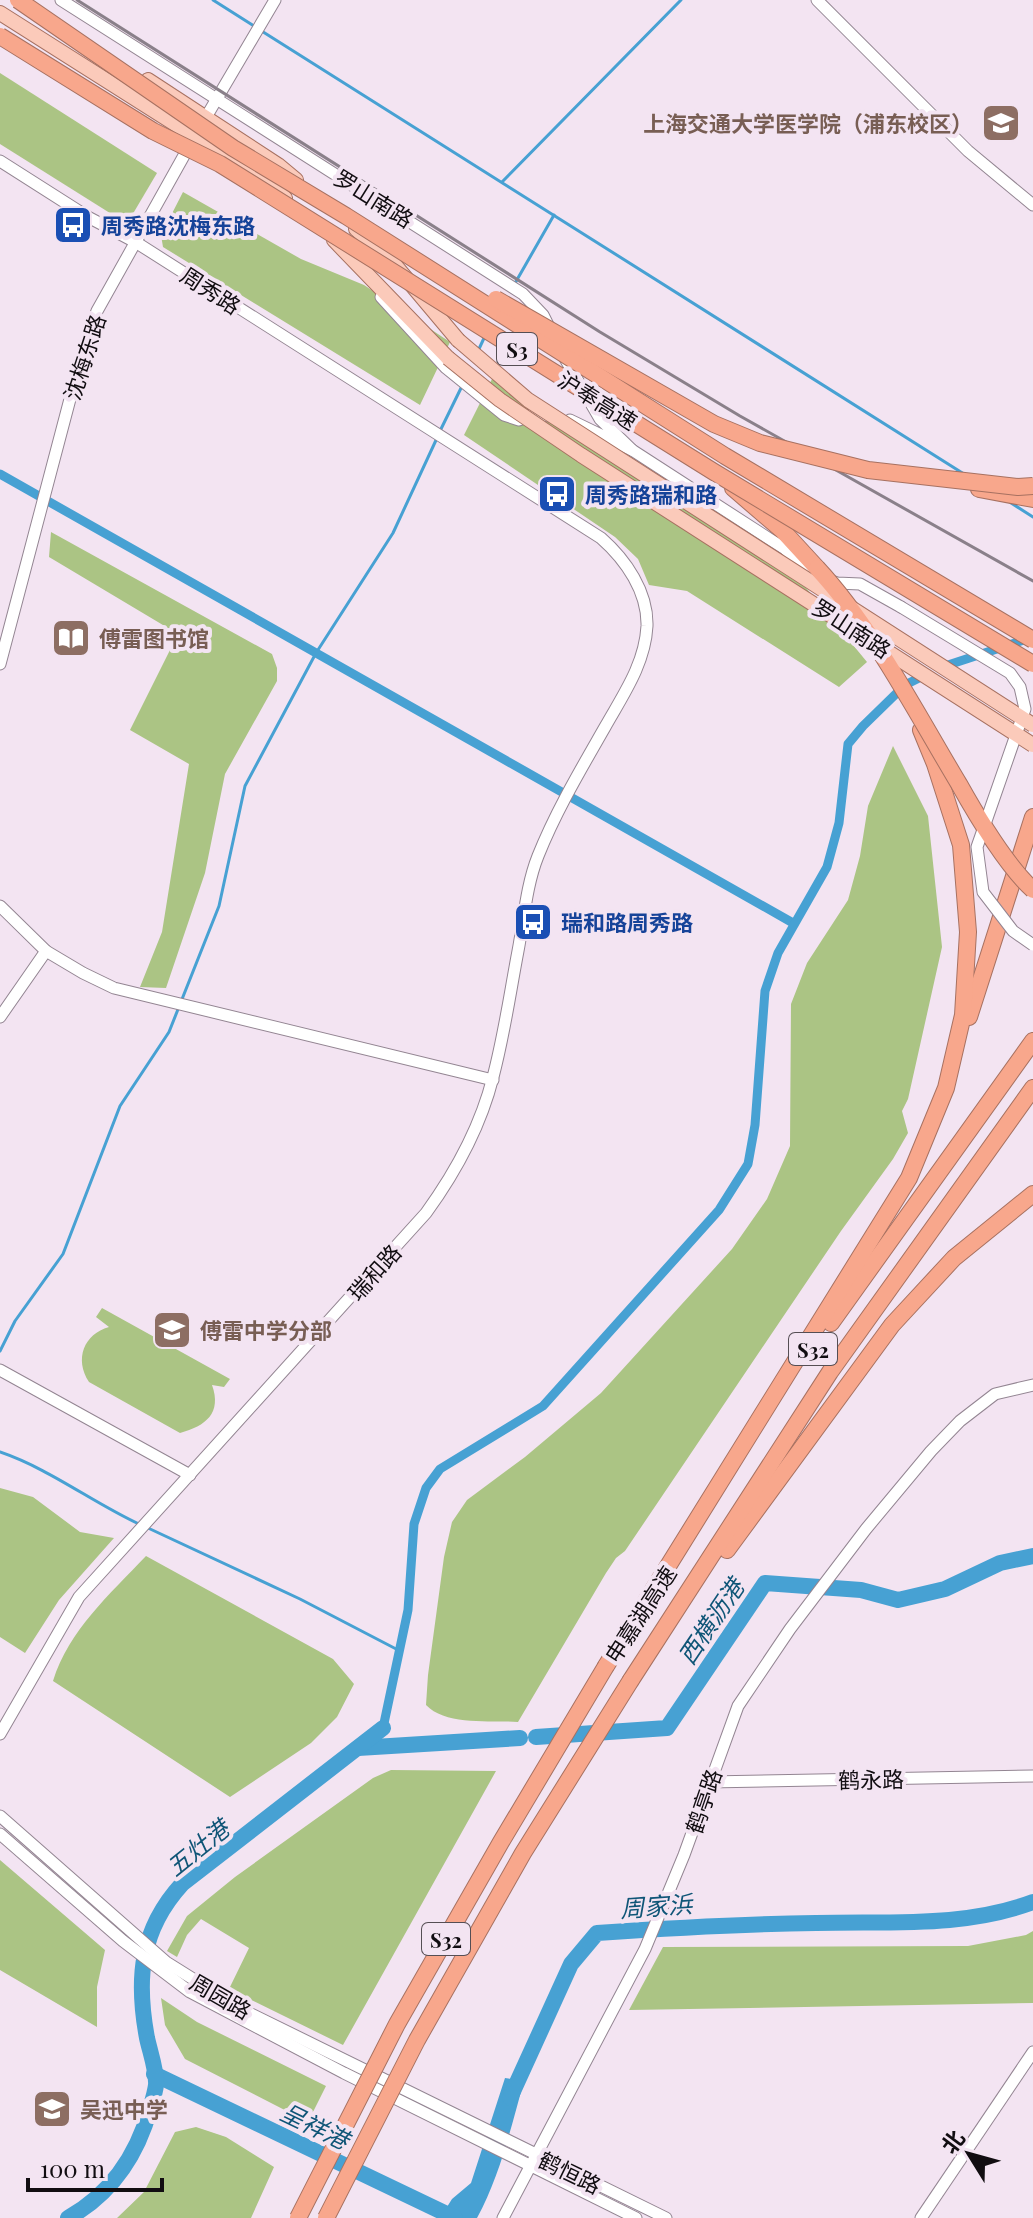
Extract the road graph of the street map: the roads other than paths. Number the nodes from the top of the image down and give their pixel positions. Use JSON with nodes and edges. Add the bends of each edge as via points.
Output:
{"nodes":[{"id":1,"x":19,"y":0,"type":"edge"},
{"id":2,"x":61,"y":0,"type":"edge"},
{"id":3,"x":275,"y":0,"type":"edge"},
{"id":4,"x":817,"y":0,"type":"edge"},
{"id":5,"x":0,"y":13,"type":"edge"},
{"id":6,"x":0,"y":28,"type":"edge"},
{"id":7,"x":0,"y":36,"type":"edge"},
{"id":8,"x":218,"y":99,"type":"junction"},
{"id":9,"x":206,"y":117,"type":"junction"},
{"id":10,"x":192,"y":142,"type":"junction"},
{"id":11,"x":0,"y":161,"type":"edge"},
{"id":12,"x":1033,"y":205,"type":"edge"},
{"id":13,"x":346,"y":216,"type":"junction"},
{"id":14,"x":137,"y":243,"type":"junction"},
{"id":15,"x":632,"y":450,"type":"junction"},
{"id":16,"x":868,"y":470,"type":"junction"},
{"id":17,"x":714,"y":472,"type":"junction"},
{"id":18,"x":1033,"y":486,"type":"edge"},
{"id":19,"x":1033,"y":499,"type":"edge"},
{"id":20,"x":1033,"y":640,"type":"edge"},
{"id":21,"x":0,"y":664,"type":"edge"},
{"id":22,"x":1033,"y":664,"type":"edge"},
{"id":23,"x":906,"y":695,"type":"junction"},
{"id":24,"x":1033,"y":725,"type":"edge"},
{"id":25,"x":1033,"y":745,"type":"edge"},
{"id":26,"x":578,"y":775,"type":"joint"},
{"id":27,"x":1033,"y":817,"type":"edge"},
{"id":28,"x":1033,"y":890,"type":"edge"},
{"id":29,"x":0,"y":906,"type":"edge"},
{"id":30,"x":1033,"y":945,"type":"edge"},
{"id":31,"x":46,"y":951,"type":"junction"},
{"id":32,"x":0,"y":1017,"type":"edge"},
{"id":33,"x":1033,"y":1041,"type":"edge"},
{"id":34,"x":493,"y":1080,"type":"junction"},
{"id":35,"x":946,"y":1088,"type":"junction"},
{"id":36,"x":1033,"y":1088,"type":"edge"},
{"id":37,"x":1033,"y":1194,"type":"edge"},
{"id":38,"x":4,"y":1372,"type":"edge"},
{"id":39,"x":1033,"y":1385,"type":"edge"},
{"id":40,"x":190,"y":1475,"type":"junction"},
{"id":41,"x":606,"y":1666,"type":"junction"},
{"id":42,"x":631,"y":1680,"type":"junction"},
{"id":43,"x":0,"y":1734,"type":"edge"},
{"id":44,"x":1033,"y":1776,"type":"edge"},
{"id":45,"x":708,"y":1782,"type":"junction"},
{"id":46,"x":0,"y":1816,"type":"edge"},
{"id":47,"x":0,"y":1834,"type":"edge"},
{"id":48,"x":165,"y":1968,"type":"junction"},
{"id":49,"x":1033,"y":2052,"type":"edge"},
{"id":50,"x":516,"y":2152,"type":"joint"},
{"id":51,"x":534,"y":2161,"type":"junction"},
{"id":52,"x":298,"y":2218,"type":"edge"},
{"id":53,"x":326,"y":2218,"type":"edge"},
{"id":54,"x":503,"y":2218,"type":"edge"},
{"id":55,"x":636,"y":2218,"type":"edge"},
{"id":56,"x":666,"y":2218,"type":"edge"},
{"id":57,"x":921,"y":2218,"type":"edge"}],
"edges":[{"from":1,"to":9,"type":"main road","name":"罗山南路"},
{"from":1,"to":13,"type":"highway","name":"沪奉高速","number":"S3","bridge":true,"via":[[233,148]]},
{"from":2,"to":8,"type":"street","name":"罗山南路"},
{"from":3,"to":8,"type":"street","name":"沈梅东路"},
{"from":4,"to":12,"type":"street","via":[[968,151]]},
{"from":5,"to":10,"type":"main road","name":"罗山南路"},
{"from":6,"to":10,"type":"street","name":"罗山南路"},
{"from":7,"to":17,"type":"highway","name":"沪奉高速","number":"S3","bridge":true,"via":[[153,131],[220,164]]},
{"from":8,"to":9,"type":"street","name":"沈梅东路"},
{"from":8,"to":15,"type":"street","name":"罗山南路","via":[[523,294],[543,315],[600,419]]},
{"from":9,"to":10,"type":"street","name":"沈梅东路"},
{"from":9,"to":24,"type":"main road","name":"罗山南路","bridge":true,"via":[[278,165],[353,226],[389,258],[458,340],[528,400]]},
{"from":10,"to":14,"type":"street","name":"沈梅东路"},
{"from":10,"to":15,"type":"street","name":"罗山南路","via":[[335,246],[446,368],[504,415],[519,420],[535,413],[567,419]]},
{"from":10,"to":25,"type":"main road","name":"罗山南路","bridge":true,"via":[[265,181],[341,246],[448,358],[500,400]]},
{"from":11,"to":14,"type":"street","name":"周秀路"},
{"from":13,"to":16,"type":"highway","bridge":true,"via":[[714,424],[760,443]]},
{"from":13,"to":20,"type":"highway","name":"沪奉高速","number":"S3","bridge":true,"via":[[725,456]]},
{"from":14,"to":21,"type":"street","name":"沈梅东路","via":[[97,311],[84,346]]},
{"from":14,"to":26,"type":"street","name":"周秀路","via":[[613,549],[646,603],[644,650]]},
{"from":15,"to":30,"type":"street","name":"罗山南路","bridge":true,"via":[[785,549],[811,574],[860,584],[1010,673],[1025,709],[977,847],[983,892],[1013,931]]},
{"from":16,"to":18,"type":"highway","bridge":true},
{"from":16,"to":19,"type":"highway","bridge":true},
{"from":17,"to":22,"type":"highway","name":"沪奉高速","number":"S3","bridge":true},
{"from":17,"to":23,"type":"highway","bridge":true,"via":[[783,531],[839,592]]},
{"from":23,"to":28,"type":"highway","bridge":true,"via":[[984,828]]},
{"from":23,"to":35,"type":"highway","bridge":true,"via":[[961,845],[968,932],[963,1015]]},
{"from":26,"to":34,"type":"street","name":"瑞和路","via":[[531,873]]},
{"from":27,"to":35,"type":"highway"},
{"from":29,"to":31,"type":"street"},
{"from":31,"to":32,"type":"street"},
{"from":31,"to":34,"type":"street","via":[[114,988]]},
{"from":33,"to":41,"type":"highway","name":"申嘉湖高速","number":"S32","via":[[805,1359]]},
{"from":34,"to":40,"type":"street","name":"瑞和路","via":[[468,1143],[426,1213]]},
{"from":35,"to":41,"type":"highway","via":[[909,1178]]},
{"from":36,"to":42,"type":"highway","name":"申嘉湖高速","number":"S32","via":[[830,1372]]},
{"from":37,"to":42,"type":"highway","via":[[954,1258],[892,1325]]},
{"from":38,"to":40,"type":"street"},
{"from":39,"to":45,"type":"street","name":"鹤亭路","via":[[995,1394],[931,1451],[811,1602],[738,1706]]},
{"from":40,"to":43,"type":"street","name":"瑞和路","via":[[79,1597]]},
{"from":41,"to":52,"type":"highway","name":"申嘉湖高速","number":"S32","bridge":true,"via":[[397,2024]]},
{"from":42,"to":53,"type":"highway","name":"申嘉湖高速","number":"S32","bridge":true,"via":[[523,1853],[417,2040]]},
{"from":44,"to":45,"type":"street","name":"鹤永路"},
{"from":45,"to":51,"type":"street","name":"鹤亭路","via":[[645,1949]]},
{"from":46,"to":48,"type":"street","name":"周园路"},
{"from":47,"to":48,"type":"street","via":[[123,1941]]},
{"from":48,"to":50,"type":"street","name":"周园路","via":[[205,2001]]},
{"from":49,"to":57,"type":"street"},
{"from":50,"to":51,"type":"street","name":"鹤恒路"},
{"from":51,"to":54,"type":"street","name":"鹤亭路"},
{"from":51,"to":55,"type":"street","name":"鹤恒路"},
{"from":51,"to":56,"type":"street","name":"鹤恒路"}]}
